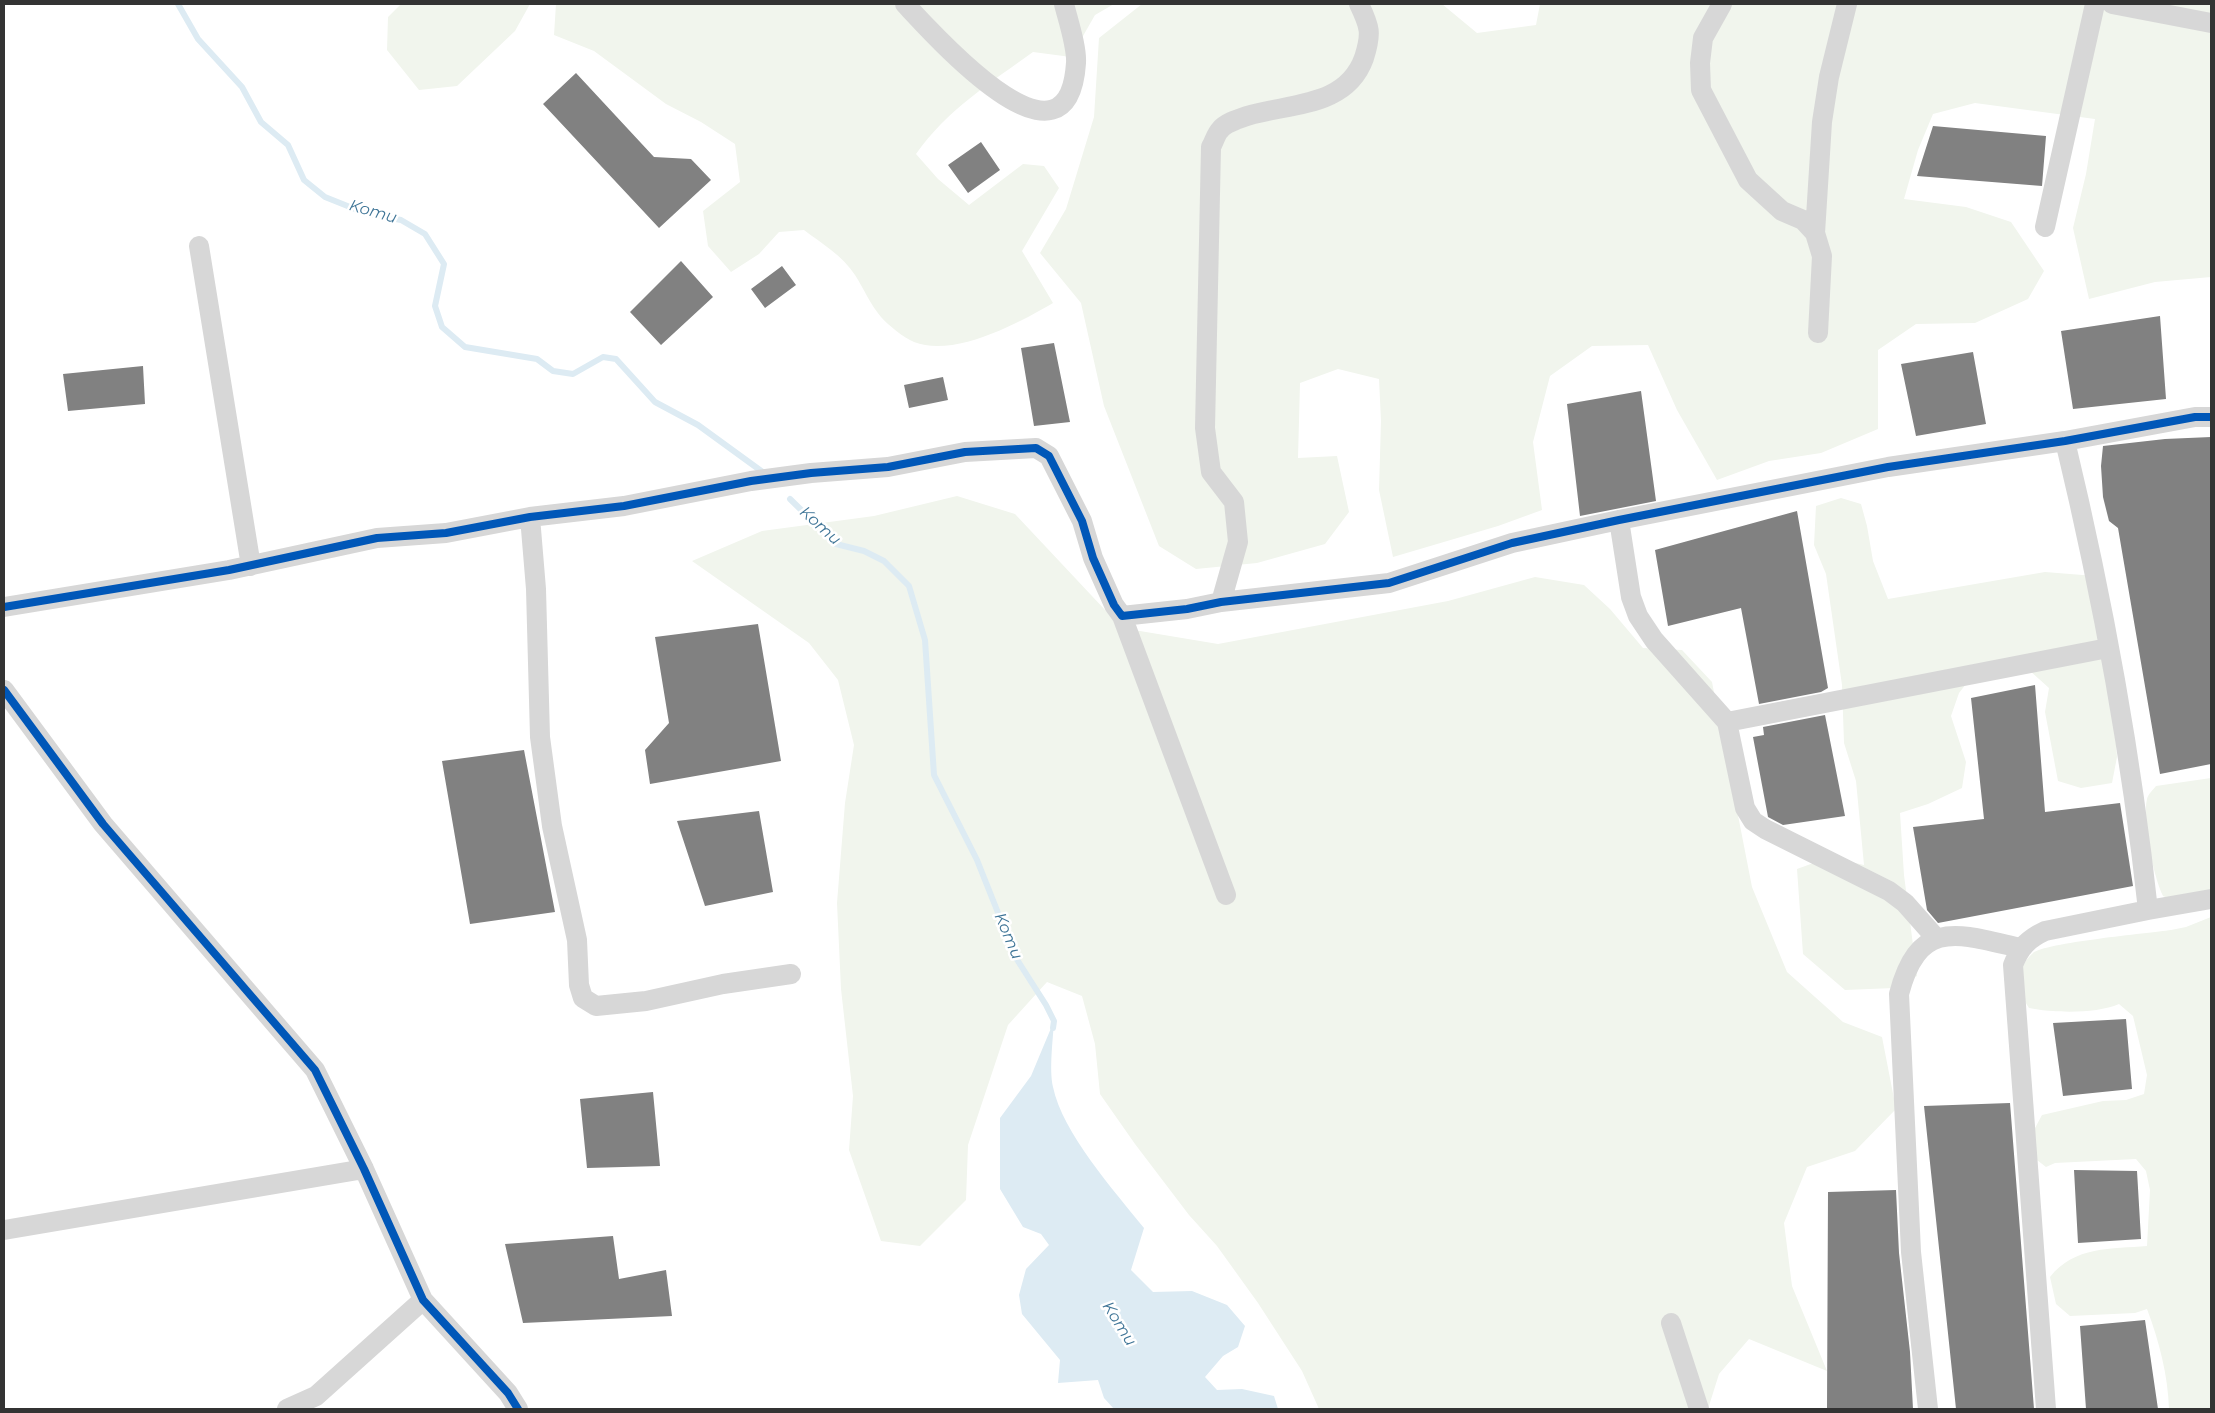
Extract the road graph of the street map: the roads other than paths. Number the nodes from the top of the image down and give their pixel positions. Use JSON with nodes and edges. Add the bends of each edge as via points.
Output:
{"nodes":[{"id":1,"x":905,"y":4,"type":"edge"},
{"id":2,"x":1064,"y":4,"type":"edge"},
{"id":3,"x":1360,"y":4,"type":"edge"},
{"id":4,"x":1722,"y":4,"type":"edge"},
{"id":5,"x":1847,"y":4,"type":"edge"},
{"id":6,"x":2095,"y":4,"type":"edge"},
{"id":7,"x":2112,"y":4,"type":"edge"},
{"id":8,"x":2211,"y":23,"type":"edge"},
{"id":9,"x":2046,"y":227,"type":"dead end"},
{"id":10,"x":1814,"y":233,"type":"junction"},
{"id":11,"x":199,"y":246,"type":"dead end"},
{"id":12,"x":1818,"y":333,"type":"dead end"},
{"id":13,"x":2211,"y":417,"type":"edge"},
{"id":14,"x":2066,"y":441,"type":"junction"},
{"id":15,"x":530,"y":518,"type":"junction"},
{"id":16,"x":1619,"y":520,"type":"junction"},
{"id":17,"x":251,"y":566,"type":"junction"},
{"id":18,"x":1221,"y":602,"type":"junction"},
{"id":19,"x":4,"y":607,"type":"edge"},
{"id":20,"x":1122,"y":616,"type":"junction"},
{"id":21,"x":2108,"y":648,"type":"junction"},
{"id":22,"x":4,"y":690,"type":"edge"},
{"id":23,"x":1728,"y":722,"type":"junction"},
{"id":24,"x":1226,"y":895,"type":"dead end"},
{"id":25,"x":2211,"y":900,"type":"edge"},
{"id":26,"x":2148,"y":910,"type":"junction"},
{"id":27,"x":1936,"y":938,"type":"junction"},
{"id":28,"x":2020,"y":948,"type":"junction"},
{"id":29,"x":791,"y":974,"type":"dead end"},
{"id":30,"x":364,"y":1169,"type":"junction"},
{"id":31,"x":4,"y":1230,"type":"edge"},
{"id":32,"x":423,"y":1300,"type":"junction"},
{"id":33,"x":1671,"y":1323,"type":"dead end"},
{"id":34,"x":287,"y":1409,"type":"edge"},
{"id":35,"x":518,"y":1409,"type":"edge"},
{"id":36,"x":1699,"y":1409,"type":"edge"},
{"id":37,"x":1928,"y":1409,"type":"edge"},
{"id":38,"x":2046,"y":1409,"type":"edge"}],
"edges":[{"from":1,"to":2,"type":"street","via":[[943,46],[976,75],[1019,105],[1042,111],[1062,106],[1070,96],[1076,62]]},
{"from":3,"to":18,"type":"street","via":[[1371,30],[1362,63],[1347,86],[1326,98],[1236,120],[1220,129],[1211,147],[1205,428],[1211,472],[1234,502],[1238,542]]},
{"from":4,"to":10,"type":"street","via":[[1703,38],[1701,90],[1748,180],[1782,211],[1802,220]]},
{"from":5,"to":10,"type":"street","via":[[1822,122]]},
{"from":6,"to":9,"type":"street"},
{"from":7,"to":8,"type":"street"},
{"from":10,"to":12,"type":"street","via":[[1822,256]]},
{"from":11,"to":17,"type":"street"},
{"from":13,"to":14,"type":"street","via":[[2195,417]]},
{"from":14,"to":16,"type":"street","via":[[1888,467]]},
{"from":14,"to":21,"type":"street","via":[[2085,522]]},
{"from":15,"to":17,"type":"street","via":[[446,533],[377,538]]},
{"from":15,"to":20,"type":"street","via":[[624,506],[751,481],[888,467],[965,452],[1036,448],[1049,456],[1082,521],[1093,558]]},
{"from":15,"to":29,"type":"street","via":[[536,588],[540,737],[552,826],[578,940],[579,985],[583,998],[596,1006],[646,1001],[723,984]]},
{"from":16,"to":18,"type":"street","via":[[1512,543],[1389,583]]},
{"from":16,"to":23,"type":"street","via":[[1631,597],[1638,616],[1654,640]]},
{"from":17,"to":19,"type":"street"},
{"from":18,"to":20,"type":"street"},
{"from":20,"to":24,"type":"street"},
{"from":21,"to":23,"type":"street"},
{"from":21,"to":26,"type":"street","via":[[2138,824]]},
{"from":22,"to":30,"type":"street","via":[[103,824],[315,1070]]},
{"from":23,"to":27,"type":"street","via":[[1745,808],[1753,821],[1889,891],[1905,903]]},
{"from":25,"to":26,"type":"street"},
{"from":26,"to":28,"type":"street","via":[[2045,931]]},
{"from":27,"to":28,"type":"street","via":[[1961,934]]},
{"from":27,"to":37,"type":"street","via":[[1917,952],[1904,973],[1899,994],[1911,1252]]},
{"from":28,"to":38,"type":"street","via":[[2013,965]]},
{"from":30,"to":31,"type":"street"},
{"from":30,"to":32,"type":"street"},
{"from":32,"to":34,"type":"street","via":[[316,1396]]},
{"from":32,"to":35,"type":"street","via":[[508,1393]]},
{"from":33,"to":36,"type":"street"}]}
